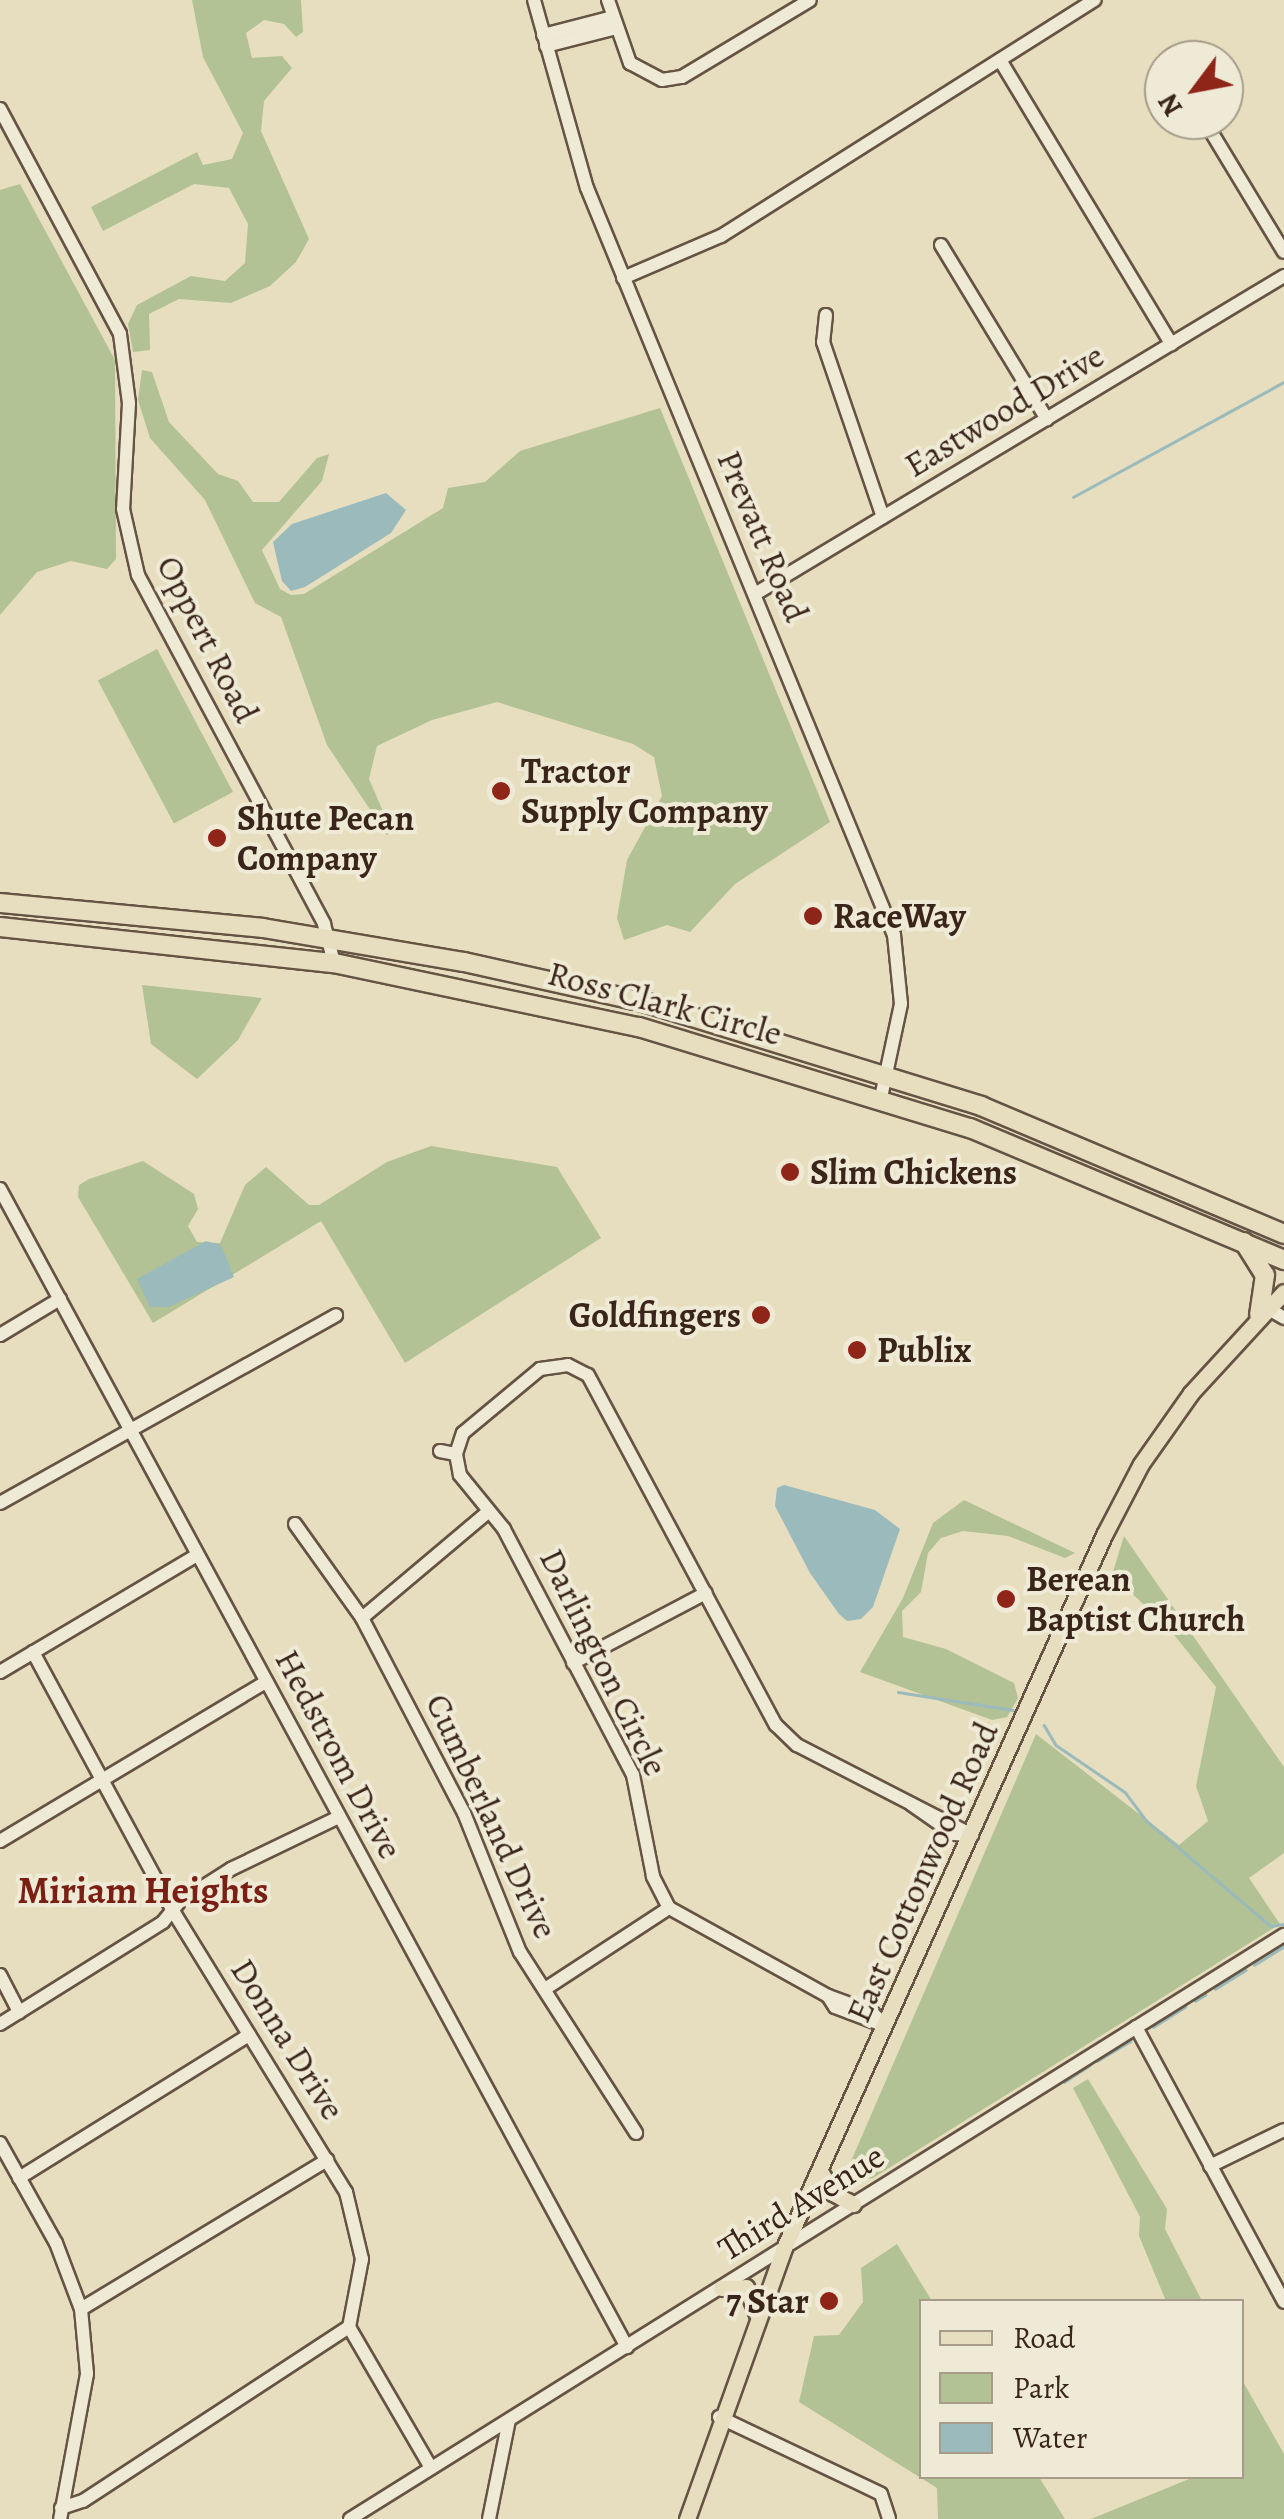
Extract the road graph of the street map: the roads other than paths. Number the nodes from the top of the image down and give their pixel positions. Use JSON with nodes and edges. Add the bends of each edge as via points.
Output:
{"nodes":[{"id":1,"x":534,"y":0,"type":"edge"},
{"id":2,"x":608,"y":0,"type":"edge"},
{"id":3,"x":810,"y":0,"type":"edge"},
{"id":4,"x":1095,"y":0,"type":"edge"},
{"id":5,"x":614,"y":22,"type":"junction"},
{"id":6,"x":545,"y":41,"type":"junction"},
{"id":7,"x":1000,"y":60,"type":"junction"},
{"id":8,"x":0,"y":109,"type":"edge"},
{"id":9,"x":1216,"y":140,"type":"edge"},
{"id":10,"x":941,"y":245,"type":"dead end"},
{"id":11,"x":1284,"y":252,"type":"edge"},
{"id":12,"x":1284,"y":276,"type":"edge"},
{"id":13,"x":623,"y":278,"type":"junction"},
{"id":14,"x":826,"y":316,"type":"dead end"},
{"id":15,"x":1171,"y":344,"type":"junction"},
{"id":16,"x":1048,"y":419,"type":"junction"},
{"id":17,"x":883,"y":517,"type":"junction"},
{"id":18,"x":754,"y":594,"type":"junction"},
{"id":19,"x":0,"y":903,"type":"edge"},
{"id":20,"x":0,"y":928,"type":"edge"},
{"id":21,"x":330,"y":938,"type":"junction"},
{"id":22,"x":334,"y":964,"type":"junction"},
{"id":23,"x":586,"y":988,"type":"junction"},
{"id":24,"x":583,"y":1012,"type":"junction"},
{"id":25,"x":890,"y":1074,"type":"junction"},
{"id":26,"x":881,"y":1097,"type":"junction"},
{"id":27,"x":1028,"y":1124,"type":"junction"},
{"id":28,"x":1006,"y":1142,"type":"junction"},
{"id":29,"x":0,"y":1188,"type":"edge"},
{"id":30,"x":1284,"y":1234,"type":"edge"},
{"id":31,"x":1244,"y":1241,"type":"junction"},
{"id":32,"x":1284,"y":1260,"type":"edge"},
{"id":33,"x":1284,"y":1292,"type":"edge"},
{"id":34,"x":60,"y":1299,"type":"junction"},
{"id":35,"x":1263,"y":1312,"type":"junction"},
{"id":36,"x":336,"y":1314,"type":"dead end"},
{"id":37,"x":1284,"y":1318,"type":"edge"},
{"id":38,"x":0,"y":1335,"type":"edge"},
{"id":39,"x":129,"y":1426,"type":"junction"},
{"id":40,"x":440,"y":1451,"type":"dead end"},
{"id":41,"x":456,"y":1454,"type":"junction"},
{"id":42,"x":0,"y":1503,"type":"edge"},
{"id":43,"x":489,"y":1511,"type":"junction"},
{"id":44,"x":295,"y":1524,"type":"dead end"},
{"id":45,"x":197,"y":1555,"type":"junction"},
{"id":46,"x":706,"y":1593,"type":"junction"},
{"id":47,"x":362,"y":1618,"type":"junction"},
{"id":48,"x":33,"y":1652,"type":"junction"},
{"id":49,"x":574,"y":1663,"type":"junction"},
{"id":50,"x":0,"y":1672,"type":"edge"},
{"id":51,"x":266,"y":1682,"type":"junction"},
{"id":52,"x":102,"y":1780,"type":"junction"},
{"id":53,"x":339,"y":1817,"type":"junction"},
{"id":54,"x":972,"y":1835,"type":"junction"},
{"id":55,"x":0,"y":1840,"type":"edge"},
{"id":56,"x":669,"y":1908,"type":"junction"},
{"id":57,"x":173,"y":1911,"type":"junction"},
{"id":58,"x":1284,"y":1936,"type":"edge"},
{"id":59,"x":0,"y":1975,"type":"edge"},
{"id":60,"x":545,"y":1990,"type":"junction"},
{"id":61,"x":20,"y":2012,"type":"junction"},
{"id":62,"x":0,"y":2024,"type":"edge"},
{"id":63,"x":886,"y":2026,"type":"junction"},
{"id":64,"x":1136,"y":2027,"type":"junction"},
{"id":65,"x":249,"y":2035,"type":"junction"},
{"id":66,"x":1284,"y":2130,"type":"edge"},
{"id":67,"x":636,"y":2132,"type":"dead end"},
{"id":68,"x":0,"y":2143,"type":"edge"},
{"id":69,"x":328,"y":2160,"type":"junction"},
{"id":70,"x":1210,"y":2166,"type":"junction"},
{"id":71,"x":820,"y":2171,"type":"junction"},
{"id":72,"x":19,"y":2178,"type":"junction"},
{"id":73,"x":854,"y":2204,"type":"junction"},
{"id":74,"x":784,"y":2248,"type":"junction"},
{"id":75,"x":720,"y":2288,"type":"junction"},
{"id":76,"x":1284,"y":2302,"type":"edge"},
{"id":77,"x":81,"y":2309,"type":"junction"},
{"id":78,"x":758,"y":2314,"type":"junction"},
{"id":79,"x":349,"y":2327,"type":"junction"},
{"id":80,"x":627,"y":2347,"type":"junction"},
{"id":81,"x":718,"y":2417,"type":"junction"},
{"id":82,"x":509,"y":2420,"type":"junction"},
{"id":83,"x":432,"y":2468,"type":"junction"},
{"id":84,"x":61,"y":2513,"type":"edge"},
{"id":85,"x":350,"y":2519,"type":"edge"},
{"id":86,"x":489,"y":2519,"type":"edge"},
{"id":87,"x":687,"y":2519,"type":"edge"},
{"id":88,"x":888,"y":2519,"type":"edge"}],
"edges":[{"from":1,"to":6,"type":"street","name":"Prevatt Road"},
{"from":2,"to":5,"type":"street"},
{"from":3,"to":5,"type":"street","via":[[669,80],[635,69]]},
{"from":4,"to":7,"type":"street"},
{"from":5,"to":6,"type":"street"},
{"from":6,"to":13,"type":"street","name":"Prevatt Road","via":[[587,188]]},
{"from":7,"to":13,"type":"street","via":[[722,236]]},
{"from":7,"to":15,"type":"street"},
{"from":8,"to":21,"type":"street","name":"Oppert Road","via":[[120,334],[129,403],[123,509],[138,575]]},
{"from":9,"to":11,"type":"street"},
{"from":10,"to":16,"type":"street"},
{"from":12,"to":15,"type":"street","name":"Eastwood Drive"},
{"from":13,"to":18,"type":"street","name":"Prevatt Road"},
{"from":14,"to":17,"type":"street","via":[[823,342]]},
{"from":15,"to":16,"type":"street","name":"Eastwood Drive"},
{"from":16,"to":17,"type":"street","name":"Eastwood Drive"},
{"from":17,"to":18,"type":"street","name":"Eastwood Drive"},
{"from":18,"to":25,"type":"street","name":"Prevatt Road","via":[[894,934],[902,1004]]},
{"from":19,"to":21,"type":"highway","name":"Ross Clark Circle"},
{"from":20,"to":22,"type":"highway","name":"Ross Clark Circle"},
{"from":21,"to":22,"type":"street","name":"Oppert Road"},
{"from":21,"to":23,"type":"highway","name":"Ross Clark Circle"},
{"from":22,"to":24,"type":"highway","name":"Ross Clark Circle"},
{"from":23,"to":24,"type":"highway"},
{"from":23,"to":25,"type":"highway","name":"Ross Clark Circle"},
{"from":24,"to":26,"type":"highway","name":"Ross Clark Circle"},
{"from":25,"to":26,"type":"street","name":"Prevatt Road"},
{"from":25,"to":27,"type":"highway","name":"Ross Clark Circle"},
{"from":26,"to":28,"type":"highway","name":"Ross Clark Circle"},
{"from":27,"to":28,"type":"highway","via":[[1021,1138]]},
{"from":27,"to":30,"type":"highway","name":"Ross Clark Circle"},
{"from":28,"to":31,"type":"highway","name":"Ross Clark Circle"},
{"from":29,"to":34,"type":"street","name":"Hedstrom Drive"},
{"from":31,"to":32,"type":"highway","name":"Ross Clark Circle"},
{"from":31,"to":35,"type":"highway","via":[[1264,1274]]},
{"from":33,"to":35,"type":"main road","name":"East Cottonwood Road"},
{"from":34,"to":38,"type":"street"},
{"from":34,"to":39,"type":"street","name":"Hedstrom Drive"},
{"from":35,"to":37,"type":"street"},
{"from":35,"to":54,"type":"main road","name":"East Cottonwood Road","via":[[1191,1393],[1130,1481]]},
{"from":36,"to":39,"type":"street"},
{"from":39,"to":42,"type":"street"},
{"from":39,"to":45,"type":"street","name":"Hedstrom Drive"},
{"from":40,"to":41,"type":"street"},
{"from":41,"to":43,"type":"street","name":"Darlington Circle","via":[[460,1475]]},
{"from":41,"to":46,"type":"street","via":[[468,1428],[534,1372],[569,1360],[598,1386]]},
{"from":43,"to":47,"type":"street"},
{"from":43,"to":49,"type":"street","name":"Darlington Circle"},
{"from":44,"to":47,"type":"street","name":"Cumberland Drive"},
{"from":45,"to":48,"type":"street"},
{"from":45,"to":51,"type":"street","name":"Hedstrom Drive"},
{"from":46,"to":49,"type":"street"},
{"from":46,"to":54,"type":"street","via":[[782,1732]]},
{"from":47,"to":60,"type":"street","name":"Cumberland Drive","via":[[476,1839],[520,1952]]},
{"from":48,"to":50,"type":"street"},
{"from":48,"to":52,"type":"street","name":"Donna Drive"},
{"from":49,"to":56,"type":"street","name":"Darlington Circle","via":[[633,1775],[653,1876]]},
{"from":51,"to":52,"type":"street"},
{"from":51,"to":53,"type":"street","name":"Hedstrom Drive"},
{"from":52,"to":55,"type":"street"},
{"from":52,"to":57,"type":"street","name":"Donna Drive"},
{"from":53,"to":57,"type":"street","via":[[231,1869]]},
{"from":53,"to":80,"type":"street","name":"Hedstrom Drive"},
{"from":54,"to":63,"type":"main road","name":"East Cottonwood Road"},
{"from":56,"to":60,"type":"street"},
{"from":56,"to":63,"type":"street","via":[[828,1996],[872,2012]]},
{"from":57,"to":61,"type":"street"},
{"from":57,"to":65,"type":"street","name":"Donna Drive"},
{"from":58,"to":64,"type":"street","name":"Third Avenue"},
{"from":59,"to":61,"type":"street"},
{"from":60,"to":67,"type":"street","name":"Cumberland Drive"},
{"from":61,"to":62,"type":"street"},
{"from":63,"to":71,"type":"main road","name":"East Cottonwood Road"},
{"from":64,"to":70,"type":"street"},
{"from":64,"to":73,"type":"street","name":"Third Avenue"},
{"from":65,"to":69,"type":"street","name":"Donna Drive"},
{"from":65,"to":72,"type":"street"},
{"from":66,"to":70,"type":"street"},
{"from":68,"to":72,"type":"street"},
{"from":69,"to":77,"type":"street"},
{"from":69,"to":79,"type":"street","name":"Donna Drive","via":[[361,2237],[361,2283]]},
{"from":70,"to":76,"type":"street"},
{"from":71,"to":73,"type":"main road","via":[[834,2193]]},
{"from":71,"to":74,"type":"main road","name":"East Cottonwood Road"},
{"from":72,"to":77,"type":"street","via":[[56,2243]]},
{"from":73,"to":74,"type":"street","name":"Third Avenue"},
{"from":74,"to":75,"type":"street","name":"Third Avenue"},
{"from":74,"to":78,"type":"main road","name":"East Cottonwood Road"},
{"from":75,"to":78,"type":"main road","via":[[746,2287]]},
{"from":75,"to":80,"type":"street","name":"Third Avenue"},
{"from":77,"to":84,"type":"street","via":[[86,2374]]},
{"from":78,"to":81,"type":"main road","name":"East Cottonwood Road"},
{"from":79,"to":83,"type":"street"},
{"from":79,"to":84,"type":"street"},
{"from":80,"to":82,"type":"street","name":"Third Avenue"},
{"from":81,"to":87,"type":"main road","name":"East Cottonwood Road"},
{"from":81,"to":88,"type":"street","via":[[881,2494]]},
{"from":82,"to":83,"type":"street","name":"Third Avenue"},
{"from":82,"to":86,"type":"street"},
{"from":83,"to":85,"type":"street","name":"Third Avenue"}]}
